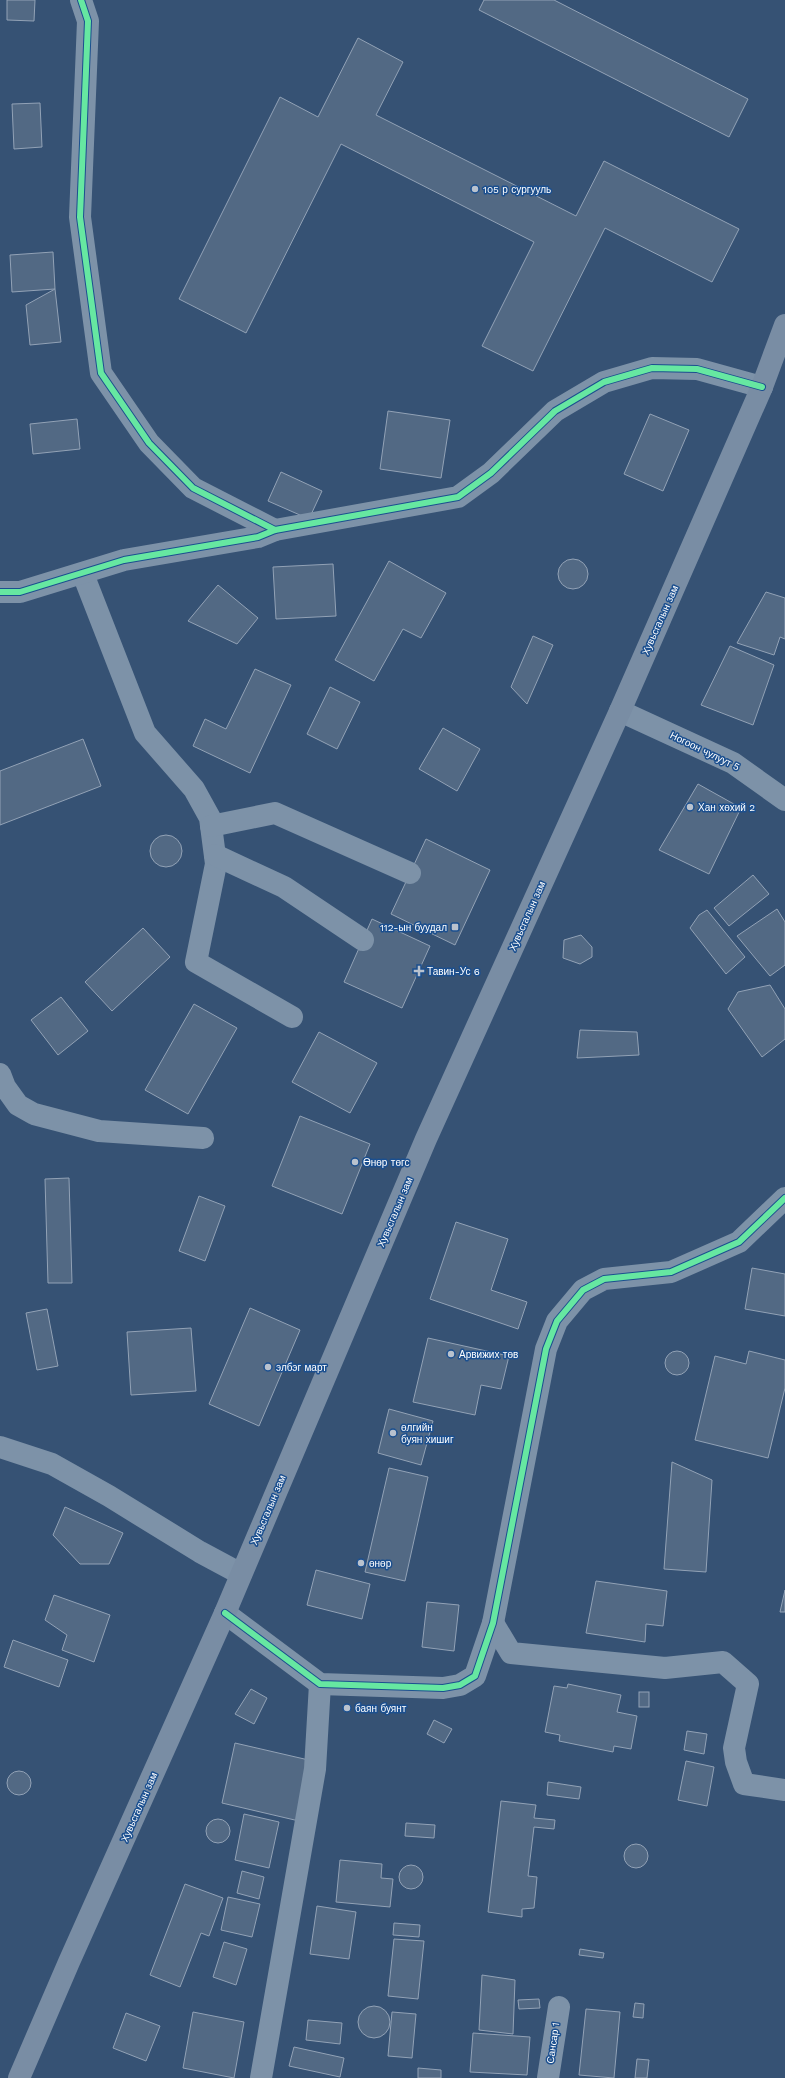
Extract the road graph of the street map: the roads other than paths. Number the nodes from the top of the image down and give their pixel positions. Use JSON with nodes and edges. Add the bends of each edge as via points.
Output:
{"nodes":[{"id":1,"x":80,"y":0,"type":"edge"},
{"id":2,"x":785,"y":326,"type":"edge"},
{"id":3,"x":762,"y":386,"type":"junction"},
{"id":4,"x":275,"y":530,"type":"junction"},
{"id":5,"x":83,"y":574,"type":"junction"},
{"id":6,"x":0,"y":592,"type":"edge"},
{"id":7,"x":620,"y":711,"type":"junction"},
{"id":8,"x":785,"y":800,"type":"edge"},
{"id":9,"x":211,"y":826,"type":"junction"},
{"id":10,"x":215,"y":855,"type":"junction"},
{"id":11,"x":410,"y":873,"type":"dead end"},
{"id":12,"x":363,"y":940,"type":"dead end"},
{"id":13,"x":292,"y":1017,"type":"dead end"},
{"id":14,"x":0,"y":1074,"type":"edge"},
{"id":15,"x":204,"y":1138,"type":"dead end"},
{"id":16,"x":785,"y":1198,"type":"edge"},
{"id":17,"x":0,"y":1447,"type":"edge"},
{"id":18,"x":241,"y":1574,"type":"junction"},
{"id":19,"x":225,"y":1613,"type":"junction"},
{"id":20,"x":493,"y":1623,"type":"junction"},
{"id":21,"x":320,"y":1684,"type":"junction"},
{"id":22,"x":785,"y":1790,"type":"edge"},
{"id":23,"x":559,"y":2007,"type":"dead end"},
{"id":24,"x":19,"y":2078,"type":"edge"},
{"id":25,"x":261,"y":2078,"type":"edge"},
{"id":26,"x":548,"y":2078,"type":"edge"}],
"edges":[{"from":1,"to":4,"type":"street","via":[[88,21],[80,217],[101,373],[149,443],[193,488]]},
{"from":2,"to":3,"type":"main road","name":"Хувьсгалын зам"},
{"from":3,"to":4,"type":"street","via":[[697,369],[652,368],[604,382],[555,411],[491,473],[458,497]]},
{"from":3,"to":7,"type":"main road","name":"Хувьсгалын зам"},
{"from":4,"to":5,"type":"street","via":[[258,537],[124,560]]},
{"from":5,"to":6,"type":"street","via":[[20,592]]},
{"from":5,"to":9,"type":"street","via":[[145,733],[194,788],[210,818]]},
{"from":7,"to":8,"type":"street","name":"Ногоон чулуут 5","via":[[733,763]]},
{"from":7,"to":18,"type":"main road","name":"Хувьсгалын зам","via":[[426,1139]]},
{"from":9,"to":10,"type":"street"},
{"from":9,"to":11,"type":"street","via":[[275,813]]},
{"from":10,"to":12,"type":"street","via":[[284,887]]},
{"from":10,"to":13,"type":"street","via":[[216,864],[196,962]]},
{"from":14,"to":15,"type":"street","via":[[5,1087],[18,1105],[34,1114],[99,1131]]},
{"from":16,"to":20,"type":"street","via":[[739,1242],[671,1272],[604,1280],[583,1290],[557,1321],[546,1349]]},
{"from":17,"to":18,"type":"street","via":[[52,1464]]},
{"from":18,"to":19,"type":"main road","name":"Хувьсгалын зам"},
{"from":19,"to":21,"type":"street"},
{"from":19,"to":24,"type":"main road","name":"Хувьсгалын зам"},
{"from":20,"to":21,"type":"street","via":[[475,1676],[460,1685],[443,1688]]},
{"from":20,"to":22,"type":"street","via":[[511,1653],[665,1668],[723,1662],[748,1684],[734,1748],[744,1784]]},
{"from":21,"to":25,"type":"street","via":[[315,1770]]},
{"from":23,"to":26,"type":"street","name":"Сансар 1"}]}
